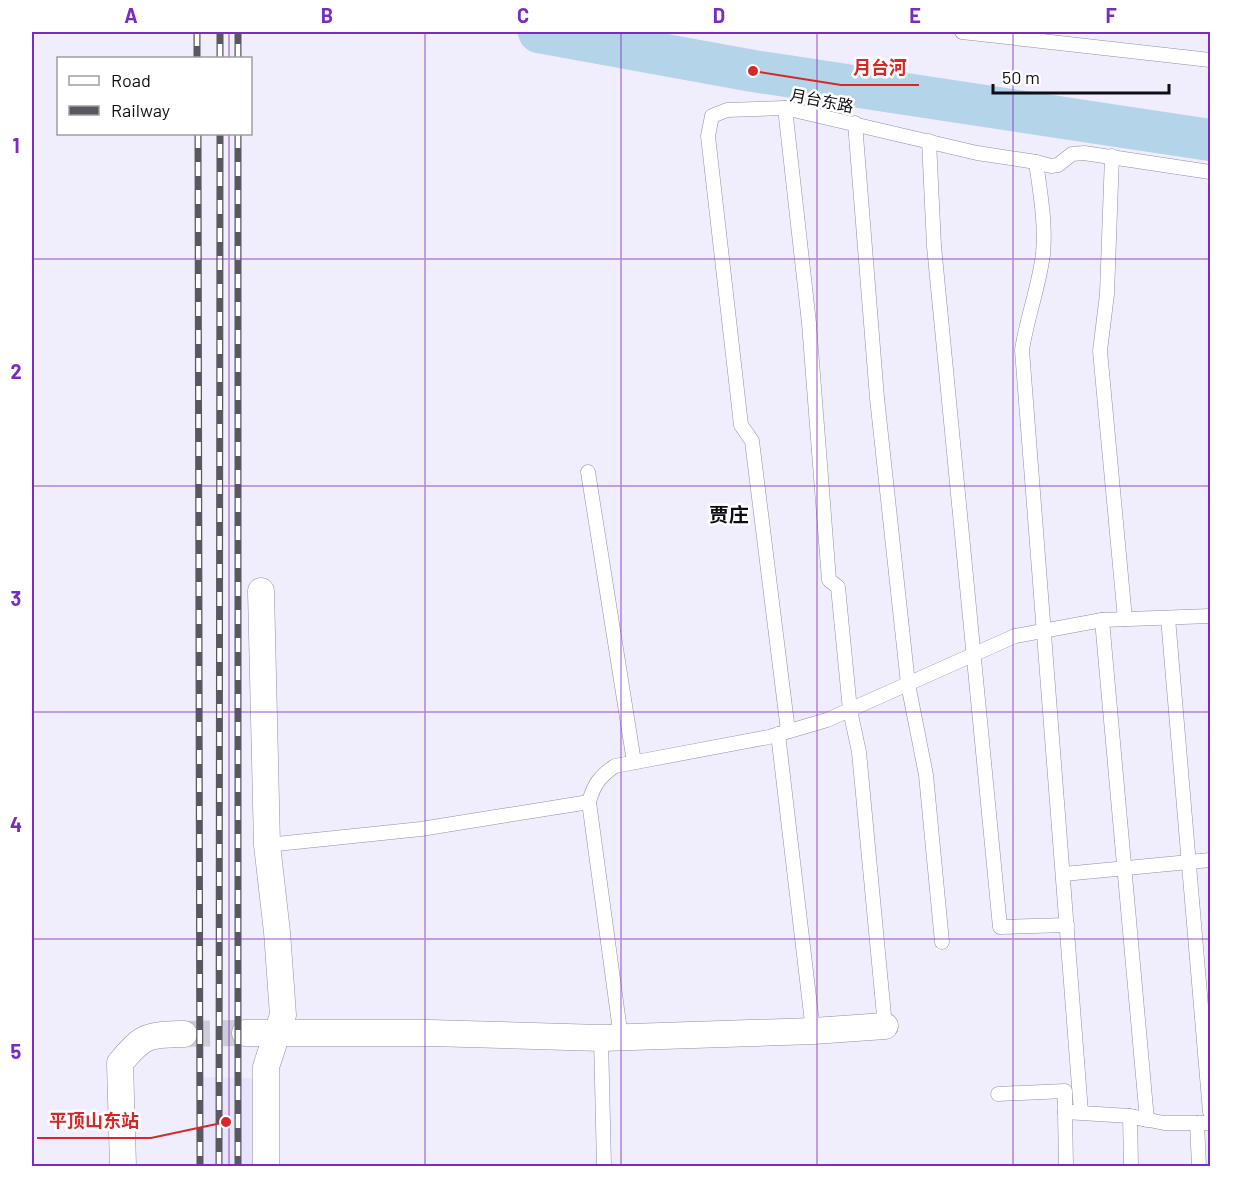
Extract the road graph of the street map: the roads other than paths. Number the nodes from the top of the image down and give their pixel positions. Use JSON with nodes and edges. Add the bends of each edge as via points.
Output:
{"nodes":[{"id":1,"x":963,"y":32,"type":"edge"},
{"id":2,"x":1210,"y":60,"type":"edge"},
{"id":3,"x":785,"y":108,"type":"junction"},
{"id":4,"x":855,"y":123,"type":"junction"},
{"id":5,"x":930,"y":141,"type":"junction"},
{"id":6,"x":1112,"y":156,"type":"junction"},
{"id":7,"x":1036,"y":162,"type":"junction"},
{"id":8,"x":1210,"y":172,"type":"edge"},
{"id":9,"x":588,"y":472,"type":"dead end"},
{"id":10,"x":261,"y":591,"type":"dead end"},
{"id":11,"x":1210,"y":616,"type":"edge"},
{"id":12,"x":1168,"y":618,"type":"junction"},
{"id":13,"x":1125,"y":619,"type":"junction"},
{"id":14,"x":1102,"y":620,"type":"junction"},
{"id":15,"x":1044,"y":630,"type":"junction"},
{"id":16,"x":972,"y":655,"type":"junction"},
{"id":17,"x":908,"y":684,"type":"junction"},
{"id":18,"x":850,"y":710,"type":"junction"},
{"id":19,"x":783,"y":733,"type":"junction"},
{"id":20,"x":634,"y":762,"type":"junction"},
{"id":21,"x":589,"y":802,"type":"junction"},
{"id":22,"x":267,"y":845,"type":"junction"},
{"id":23,"x":1210,"y":860,"type":"edge"},
{"id":24,"x":1189,"y":862,"type":"junction"},
{"id":25,"x":1125,"y":868,"type":"junction"},
{"id":26,"x":1064,"y":874,"type":"junction"},
{"id":27,"x":1067,"y":925,"type":"junction"},
{"id":28,"x":942,"y":942,"type":"dead end"},
{"id":29,"x":885,"y":1026,"type":"joint"},
{"id":30,"x":813,"y":1031,"type":"junction"},
{"id":31,"x":245,"y":1033,"type":"tunnel mouth"},
{"id":32,"x":277,"y":1033,"type":"junction"},
{"id":33,"x":184,"y":1034,"type":"tunnel mouth"},
{"id":34,"x":611,"y":1038,"type":"junction"},
{"id":35,"x":998,"y":1094,"type":"dead end"},
{"id":36,"x":1065,"y":1112,"type":"junction"},
{"id":37,"x":1081,"y":1112,"type":"junction"},
{"id":38,"x":1210,"y":1112,"type":"edge"},
{"id":39,"x":1130,"y":1116,"type":"junction"},
{"id":40,"x":1147,"y":1120,"type":"junction"},
{"id":41,"x":1204,"y":1123,"type":"edge"},
{"id":42,"x":123,"y":1167,"type":"edge"},
{"id":43,"x":266,"y":1167,"type":"edge"},
{"id":44,"x":604,"y":1167,"type":"edge"},
{"id":45,"x":1066,"y":1167,"type":"edge"},
{"id":46,"x":1131,"y":1167,"type":"edge"},
{"id":47,"x":1199,"y":1167,"type":"edge"}],
"edges":[{"from":1,"to":2,"type":"lane"},
{"from":3,"to":4,"type":"lane","name":"月台东路"},
{"from":3,"to":18,"type":"lane","via":[[809,323],[828,580],[838,587]]},
{"from":3,"to":19,"type":"lane","name":"月台东路","via":[[727,110],[712,116],[708,136],[741,425],[752,441]]},
{"from":4,"to":5,"type":"lane","name":"月台东路"},
{"from":4,"to":17,"type":"lane","via":[[877,398]]},
{"from":5,"to":7,"type":"lane","name":"月台东路"},
{"from":5,"to":16,"type":"lane","via":[[934,246]]},
{"from":6,"to":7,"type":"lane","name":"月台东路","via":[[1084,153],[1072,154],[1058,165]]},
{"from":6,"to":8,"type":"lane","name":"月台东路"},
{"from":6,"to":13,"type":"lane","via":[[1107,294],[1100,351]]},
{"from":7,"to":15,"type":"lane","via":[[1043,206],[1043,253],[1022,350]]},
{"from":9,"to":20,"type":"lane"},
{"from":10,"to":22,"type":"street"},
{"from":11,"to":12,"type":"lane"},
{"from":12,"to":13,"type":"lane"},
{"from":12,"to":24,"type":"lane"},
{"from":13,"to":14,"type":"lane"},
{"from":14,"to":15,"type":"lane"},
{"from":14,"to":25,"type":"lane"},
{"from":15,"to":16,"type":"lane","via":[[1015,636]]},
{"from":15,"to":26,"type":"lane"},
{"from":16,"to":17,"type":"lane"},
{"from":16,"to":27,"type":"lane","via":[[1000,927]]},
{"from":17,"to":18,"type":"lane"},
{"from":17,"to":28,"type":"lane","via":[[926,775]]},
{"from":18,"to":19,"type":"lane"},
{"from":18,"to":29,"type":"lane","via":[[859,752]]},
{"from":19,"to":20,"type":"lane"},
{"from":19,"to":30,"type":"lane"},
{"from":20,"to":21,"type":"lane","via":[[615,766],[602,775]]},
{"from":21,"to":22,"type":"lane","via":[[422,830]]},
{"from":21,"to":34,"type":"lane"},
{"from":22,"to":32,"type":"street","via":[[283,1015]]},
{"from":23,"to":24,"type":"lane"},
{"from":24,"to":25,"type":"lane"},
{"from":24,"to":38,"type":"lane"},
{"from":25,"to":26,"type":"lane"},
{"from":25,"to":40,"type":"lane"},
{"from":26,"to":27,"type":"lane"},
{"from":27,"to":37,"type":"lane"},
{"from":29,"to":30,"type":"street"},
{"from":30,"to":34,"type":"street"},
{"from":31,"to":32,"type":"street"},
{"from":32,"to":34,"type":"street"},
{"from":32,"to":43,"type":"street","via":[[266,1068]]},
{"from":33,"to":42,"type":"street","via":[[153,1035],[140,1042],[120,1064]]},
{"from":34,"to":44,"type":"lane"},
{"from":35,"to":36,"type":"lane","via":[[1065,1091]]},
{"from":36,"to":37,"type":"lane"},
{"from":36,"to":45,"type":"lane"},
{"from":37,"to":39,"type":"lane"},
{"from":39,"to":40,"type":"lane"},
{"from":39,"to":46,"type":"lane"},
{"from":40,"to":41,"type":"lane"},
{"from":41,"to":47,"type":"lane"}]}
